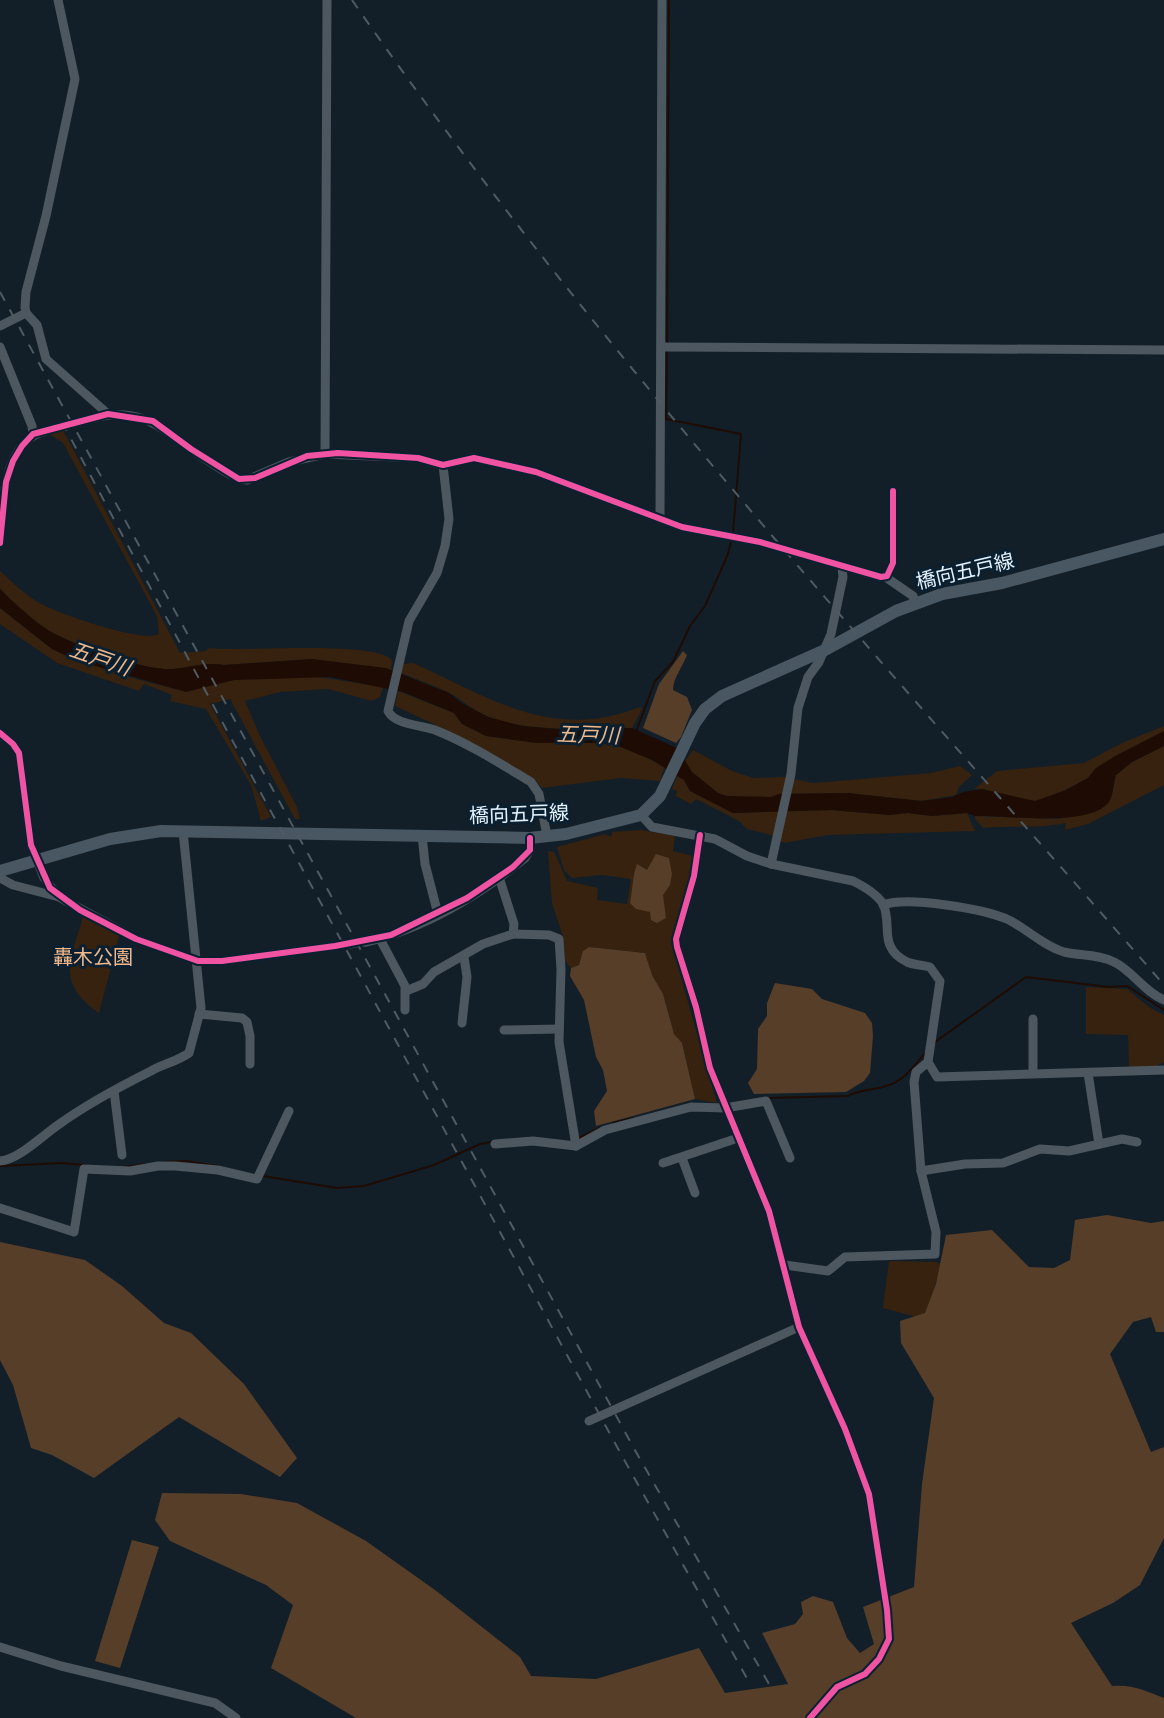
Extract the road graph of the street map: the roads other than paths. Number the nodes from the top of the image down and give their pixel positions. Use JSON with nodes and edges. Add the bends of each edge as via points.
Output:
{"nodes":[{"id":1,"x":58,"y":0,"type":"edge"},
{"id":2,"x":327,"y":0,"type":"edge"},
{"id":3,"x":662,"y":0,"type":"edge"},
{"id":4,"x":26,"y":313,"type":"junction"},
{"id":5,"x":0,"y":326,"type":"edge"},
{"id":6,"x":0,"y":347,"type":"edge"},
{"id":7,"x":662,"y":347,"type":"junction"},
{"id":8,"x":1164,"y":350,"type":"edge"},
{"id":9,"x":108,"y":414,"type":"junction"},
{"id":10,"x":86,"y":420,"type":"tunnel mouth"},
{"id":11,"x":46,"y":431,"type":"tunnel mouth"},
{"id":12,"x":33,"y":434,"type":"junction"},
{"id":13,"x":325,"y":454,"type":"junction"},
{"id":14,"x":443,"y":465,"type":"junction"},
{"id":15,"x":893,"y":491,"type":"dead end"},
{"id":16,"x":660,"y":519,"type":"junction"},
{"id":17,"x":1164,"y":539,"type":"edge"},
{"id":18,"x":0,"y":543,"type":"edge"},
{"id":19,"x":842,"y":567,"type":"junction"},
{"id":20,"x":884,"y":576,"type":"junction"},
{"id":21,"x":915,"y":602,"type":"junction"},
{"id":22,"x":825,"y":650,"type":"junction"},
{"id":23,"x":0,"y":733,"type":"edge"},
{"id":24,"x":641,"y":815,"type":"junction"},
{"id":25,"x":183,"y":831,"type":"junction"},
{"id":26,"x":423,"y":836,"type":"junction"},
{"id":27,"x":547,"y":836,"type":"junction"},
{"id":28,"x":700,"y":836,"type":"junction"},
{"id":29,"x":530,"y":838,"type":"junction"},
{"id":30,"x":37,"y":861,"type":"junction"},
{"id":31,"x":771,"y":864,"type":"junction"},
{"id":32,"x":0,"y":871,"type":"edge"},
{"id":33,"x":499,"y":877,"type":"junction"},
{"id":34,"x":0,"y":878,"type":"edge"},
{"id":35,"x":59,"y":897,"type":"junction"},
{"id":36,"x":883,"y":905,"type":"junction"},
{"id":37,"x":438,"y":914,"type":"junction"},
{"id":38,"x":513,"y":934,"type":"junction"},
{"id":39,"x":380,"y":939,"type":"junction"},
{"id":40,"x":366,"y":942,"type":"tunnel mouth"},
{"id":41,"x":335,"y":946,"type":"tunnel mouth"},
{"id":42,"x":464,"y":957,"type":"junction"},
{"id":43,"x":198,"y":961,"type":"junction"},
{"id":44,"x":406,"y":991,"type":"junction"},
{"id":45,"x":1164,"y":1000,"type":"edge"},
{"id":46,"x":405,"y":1010,"type":"dead end"},
{"id":47,"x":200,"y":1014,"type":"junction"},
{"id":48,"x":1033,"y":1019,"type":"dead end"},
{"id":49,"x":462,"y":1023,"type":"dead end"},
{"id":50,"x":559,"y":1029,"type":"junction"},
{"id":51,"x":504,"y":1030,"type":"dead end"},
{"id":52,"x":928,"y":1062,"type":"junction"},
{"id":53,"x":250,"y":1064,"type":"dead end"},
{"id":54,"x":1164,"y":1070,"type":"edge"},
{"id":55,"x":1033,"y":1073,"type":"junction"},
{"id":56,"x":1088,"y":1073,"type":"junction"},
{"id":57,"x":114,"y":1091,"type":"junction"},
{"id":58,"x":725,"y":1108,"type":"junction"},
{"id":59,"x":289,"y":1111,"type":"dead end"},
{"id":60,"x":738,"y":1138,"type":"junction"},
{"id":61,"x":1137,"y":1142,"type":"dead end"},
{"id":62,"x":495,"y":1144,"type":"dead end"},
{"id":63,"x":1099,"y":1144,"type":"junction"},
{"id":64,"x":576,"y":1146,"type":"junction"},
{"id":65,"x":122,"y":1155,"type":"dead end"},
{"id":66,"x":682,"y":1158,"type":"junction"},
{"id":67,"x":790,"y":1158,"type":"dead end"},
{"id":68,"x":0,"y":1161,"type":"edge"},
{"id":69,"x":663,"y":1163,"type":"dead end"},
{"id":70,"x":921,"y":1171,"type":"junction"},
{"id":71,"x":695,"y":1193,"type":"dead end"},
{"id":72,"x":0,"y":1208,"type":"edge"},
{"id":73,"x":785,"y":1265,"type":"junction"},
{"id":74,"x":799,"y":1327,"type":"junction"},
{"id":75,"x":589,"y":1421,"type":"dead end"},
{"id":76,"x":0,"y":1647,"type":"edge"},
{"id":77,"x":237,"y":1718,"type":"edge"},
{"id":78,"x":810,"y":1718,"type":"edge"}],
"edges":[{"from":1,"to":4,"type":"street","via":[[75,79],[26,292]]},
{"from":2,"to":13,"type":"street"},
{"from":3,"to":7,"type":"street"},
{"from":4,"to":5,"type":"street"},
{"from":4,"to":9,"type":"street","via":[[38,325],[46,359]]},
{"from":6,"to":12,"type":"street"},
{"from":7,"to":8,"type":"street"},
{"from":7,"to":16,"type":"street"},
{"from":9,"to":10,"type":"street"},
{"from":9,"to":13,"type":"street","via":[[153,421],[226,473],[247,480],[289,462]]},
{"from":11,"to":12,"type":"street"},
{"from":12,"to":18,"type":"street","via":[[10,469],[3,498]]},
{"from":13,"to":14,"type":"street","via":[[418,458]]},
{"from":14,"to":16,"type":"street","via":[[468,459],[496,462],[557,480]]},
{"from":14,"to":27,"type":"street","via":[[449,519],[445,546],[437,573],[409,621],[388,704],[390,716],[435,730],[531,782],[539,794]]},
{"from":15,"to":20,"type":"street","via":[[893,563]]},
{"from":16,"to":19,"type":"street","via":[[760,542]]},
{"from":17,"to":21,"type":"main road","name":"橋向五戸線"},
{"from":19,"to":20,"type":"street"},
{"from":19,"to":22,"type":"street"},
{"from":20,"to":21,"type":"street","via":[[913,596]]},
{"from":21,"to":22,"type":"main road","name":"橋向五戸線"},
{"from":22,"to":24,"type":"main road","name":"橋向五戸線","via":[[722,696],[705,709],[664,788]]},
{"from":22,"to":31,"type":"street","via":[[808,677],[798,708],[791,774]]},
{"from":23,"to":30,"type":"street","via":[[19,753],[31,845]]},
{"from":24,"to":27,"type":"main road","name":"橋向五戸線"},
{"from":24,"to":28,"type":"street","via":[[652,827]]},
{"from":25,"to":26,"type":"main road","name":"橋向五戸線"},
{"from":25,"to":30,"type":"main road","name":"橋向五戸線","via":[[126,835]]},
{"from":25,"to":43,"type":"street"},
{"from":26,"to":29,"type":"main road","name":"橋向五戸線"},
{"from":26,"to":37,"type":"street","via":[[425,864]]},
{"from":27,"to":29,"type":"main road","name":"橋向五戸線"},
{"from":28,"to":31,"type":"street"},
{"from":28,"to":58,"type":"street","via":[[694,876],[676,939],[710,1068]]},
{"from":29,"to":33,"type":"street","via":[[525,858]]},
{"from":30,"to":32,"type":"main road","name":"橋向五戸線"},
{"from":30,"to":35,"type":"street"},
{"from":31,"to":36,"type":"street","via":[[853,881]]},
{"from":33,"to":37,"type":"street"},
{"from":33,"to":38,"type":"street","via":[[514,924]]},
{"from":34,"to":35,"type":"street"},
{"from":35,"to":43,"type":"street","via":[[136,939]]},
{"from":36,"to":45,"type":"street","via":[[905,901],[1006,919],[1053,947],[1115,962]]},
{"from":36,"to":52,"type":"street","via":[[887,937],[896,955],[930,968],[940,981]]},
{"from":37,"to":39,"type":"street"},
{"from":38,"to":42,"type":"street","via":[[483,944]]},
{"from":38,"to":50,"type":"street","via":[[559,939]]},
{"from":39,"to":40,"type":"street"},
{"from":39,"to":44,"type":"street"},
{"from":41,"to":43,"type":"street"},
{"from":42,"to":44,"type":"street"},
{"from":42,"to":49,"type":"street","via":[[467,977]]},
{"from":43,"to":47,"type":"street"},
{"from":44,"to":46,"type":"street"},
{"from":47,"to":53,"type":"street","via":[[242,1018],[247,1022]]},
{"from":47,"to":57,"type":"street","via":[[189,1053]]},
{"from":48,"to":55,"type":"street"},
{"from":50,"to":51,"type":"street"},
{"from":50,"to":64,"type":"street"},
{"from":52,"to":55,"type":"street","via":[[933,1074],[942,1079]]},
{"from":52,"to":70,"type":"street","via":[[916,1072],[914,1082]]},
{"from":54,"to":56,"type":"street"},
{"from":55,"to":56,"type":"street"},
{"from":56,"to":63,"type":"street"},
{"from":57,"to":65,"type":"street"},
{"from":57,"to":68,"type":"street","via":[[75,1112],[20,1155]]},
{"from":58,"to":60,"type":"street"},
{"from":58,"to":64,"type":"street","via":[[691,1107],[624,1124]]},
{"from":58,"to":67,"type":"street","via":[[766,1101]]},
{"from":59,"to":72,"type":"street","via":[[257,1179],[176,1166],[130,1171],[84,1169],[74,1232]]},
{"from":60,"to":66,"type":"street"},
{"from":60,"to":73,"type":"street","via":[[769,1211]]},
{"from":61,"to":63,"type":"street","via":[[1122,1139]]},
{"from":62,"to":64,"type":"street","via":[[533,1141]]},
{"from":63,"to":70,"type":"street","via":[[1069,1151],[1040,1149],[1003,1162]]},
{"from":66,"to":69,"type":"street"},
{"from":66,"to":71,"type":"street"},
{"from":70,"to":73,"type":"street","via":[[936,1232],[935,1254],[845,1257],[828,1271]]},
{"from":73,"to":74,"type":"street"},
{"from":74,"to":75,"type":"street"},
{"from":74,"to":78,"type":"street","via":[[870,1494],[889,1639],[866,1674],[837,1687]]},
{"from":76,"to":77,"type":"street","via":[[61,1666],[215,1703]]}]}
